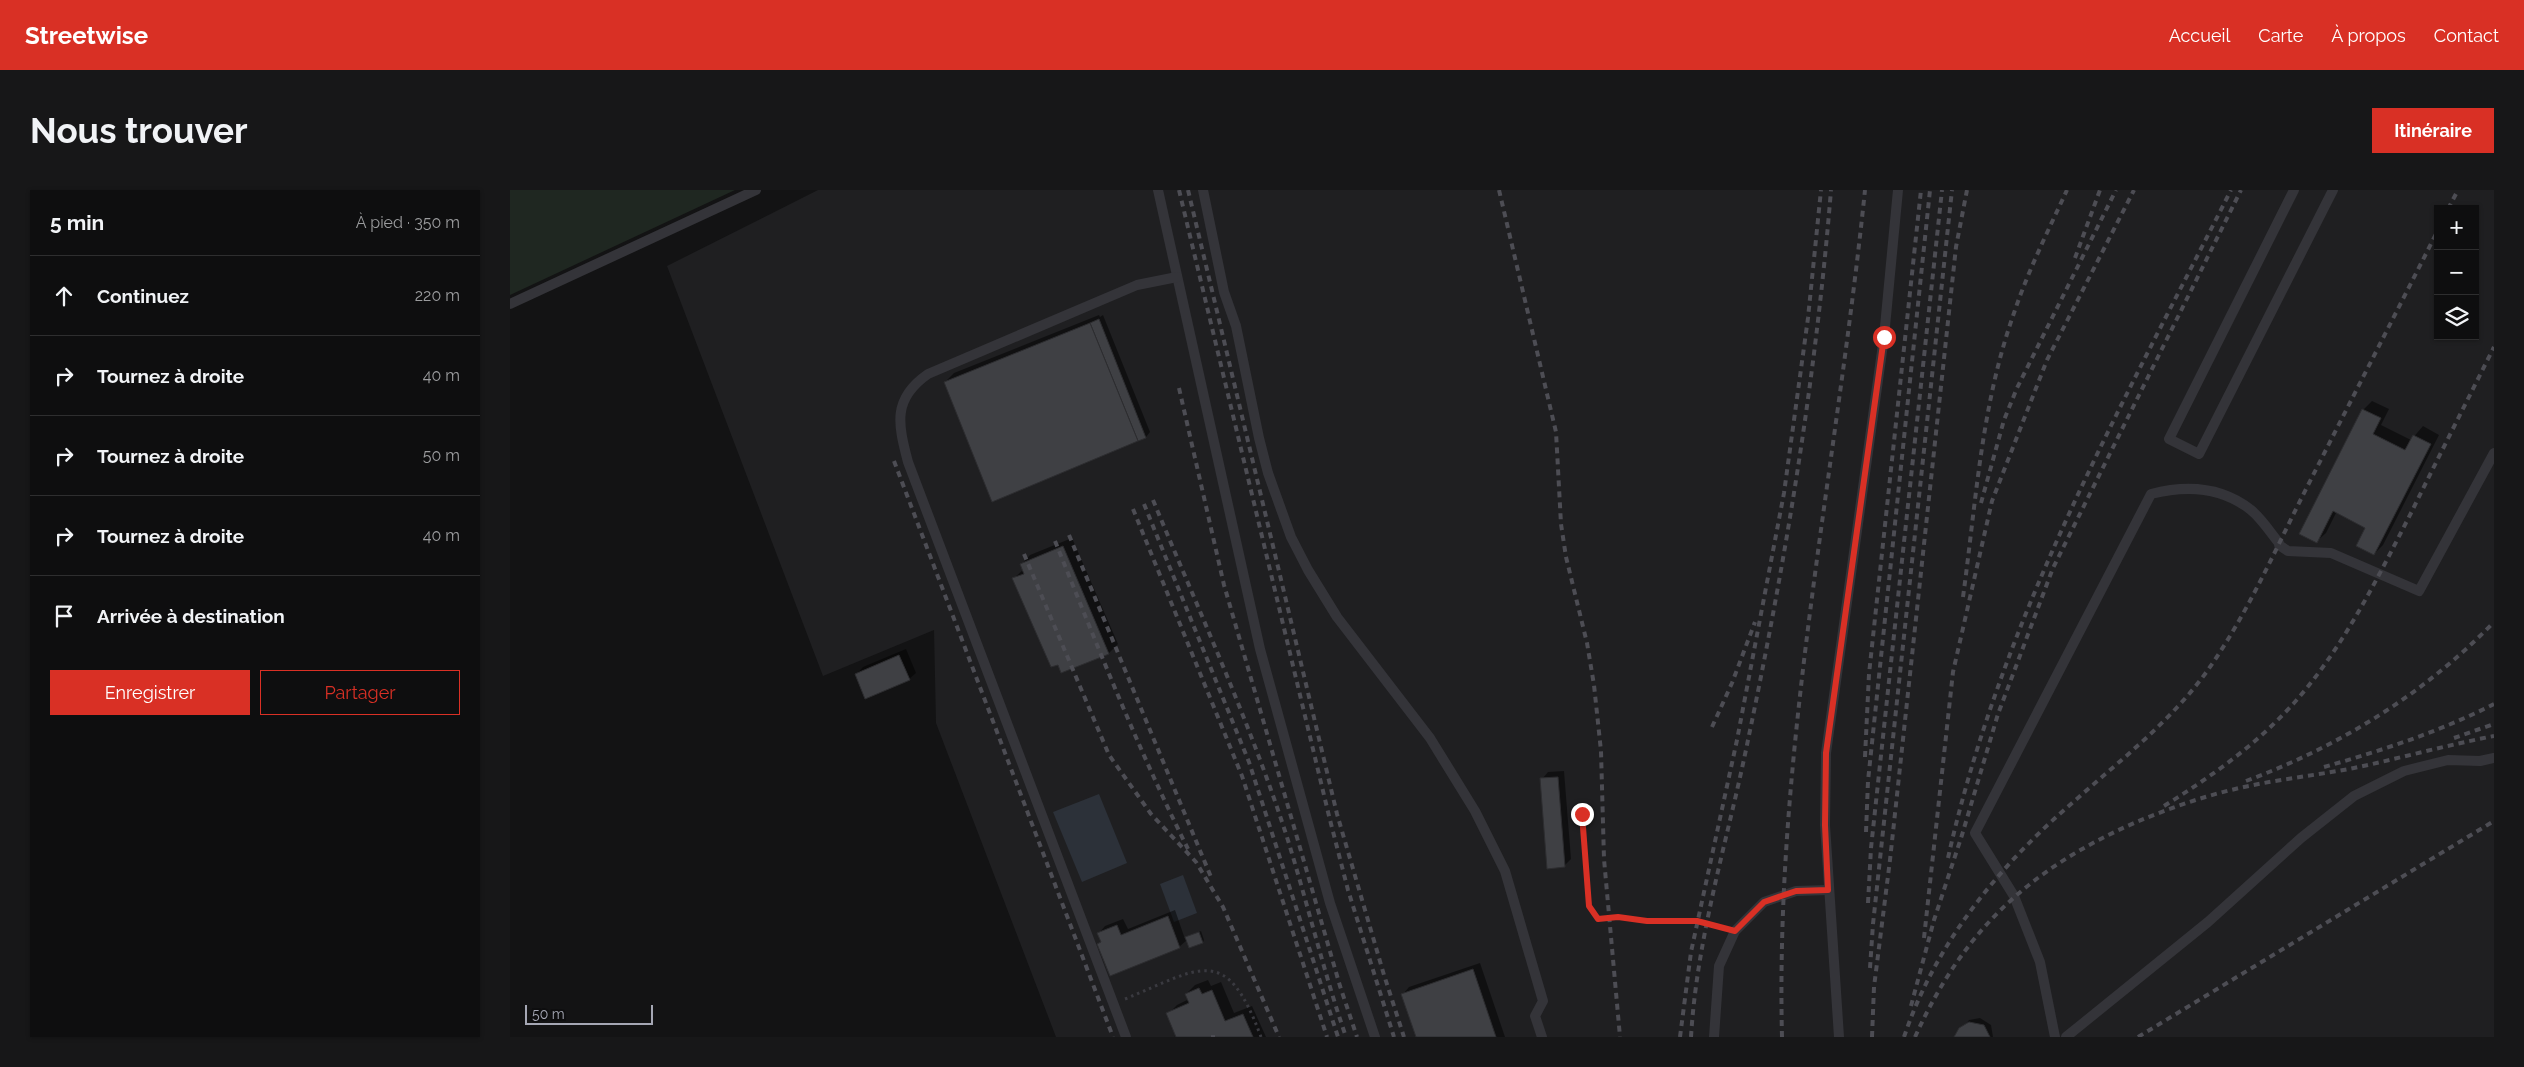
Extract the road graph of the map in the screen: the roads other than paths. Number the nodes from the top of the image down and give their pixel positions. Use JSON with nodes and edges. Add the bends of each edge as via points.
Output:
{"nodes":[{"id":1,"x":756,"y":190,"type":"edge"},
{"id":2,"x":1158,"y":190,"type":"edge"},
{"id":3,"x":1203,"y":190,"type":"edge"},
{"id":4,"x":1898,"y":190,"type":"edge"},
{"id":5,"x":2294,"y":190,"type":"edge"},
{"id":6,"x":2333,"y":190,"type":"edge"},
{"id":7,"x":1177,"y":276,"type":"junction"},
{"id":8,"x":510,"y":304,"type":"edge"},
{"id":9,"x":2494,"y":453,"type":"edge"},
{"id":10,"x":2494,"y":758,"type":"edge"},
{"id":11,"x":1828,"y":890,"type":"junction"},
{"id":12,"x":1126,"y":1037,"type":"edge"},
{"id":13,"x":1375,"y":1037,"type":"edge"},
{"id":14,"x":1542,"y":1037,"type":"edge"},
{"id":15,"x":1714,"y":1037,"type":"edge"},
{"id":16,"x":1839,"y":1037,"type":"edge"},
{"id":17,"x":2055,"y":1037,"type":"edge"},
{"id":18,"x":2066,"y":1037,"type":"edge"}],
"edges":[{"from":1,"to":8,"type":"lane"},
{"from":2,"to":7,"type":"lane"},
{"from":3,"to":14,"type":"lane","via":[[1259,438],[1291,537],[1337,617],[1430,738],[1475,811],[1505,872],[1536,972],[1543,1001],[1535,1016]]},
{"from":4,"to":11,"type":"lane","via":[[1884,337],[1826,753]]},
{"from":5,"to":6,"type":"lane","via":[[2168,439],[2199,454]]},
{"from":7,"to":12,"type":"lane","via":[[1137,285],[928,374],[912,385],[901,412],[901,436],[908,462]]},
{"from":7,"to":13,"type":"lane","via":[[1260,649],[1330,903]]},
{"from":9,"to":17,"type":"lane","via":[[2420,591],[2331,554],[2288,551],[2279,545],[2252,511],[2231,497],[2198,488],[2152,494],[1975,833],[2014,896],[2040,962]]},
{"from":10,"to":18,"type":"lane","via":[[2448,760],[2404,771],[2354,796],[2301,838],[2208,922]]},
{"from":11,"to":15,"type":"lane","via":[[1796,891],[1764,902],[1735,931],[1719,966]]},
{"from":11,"to":16,"type":"lane"}]}
